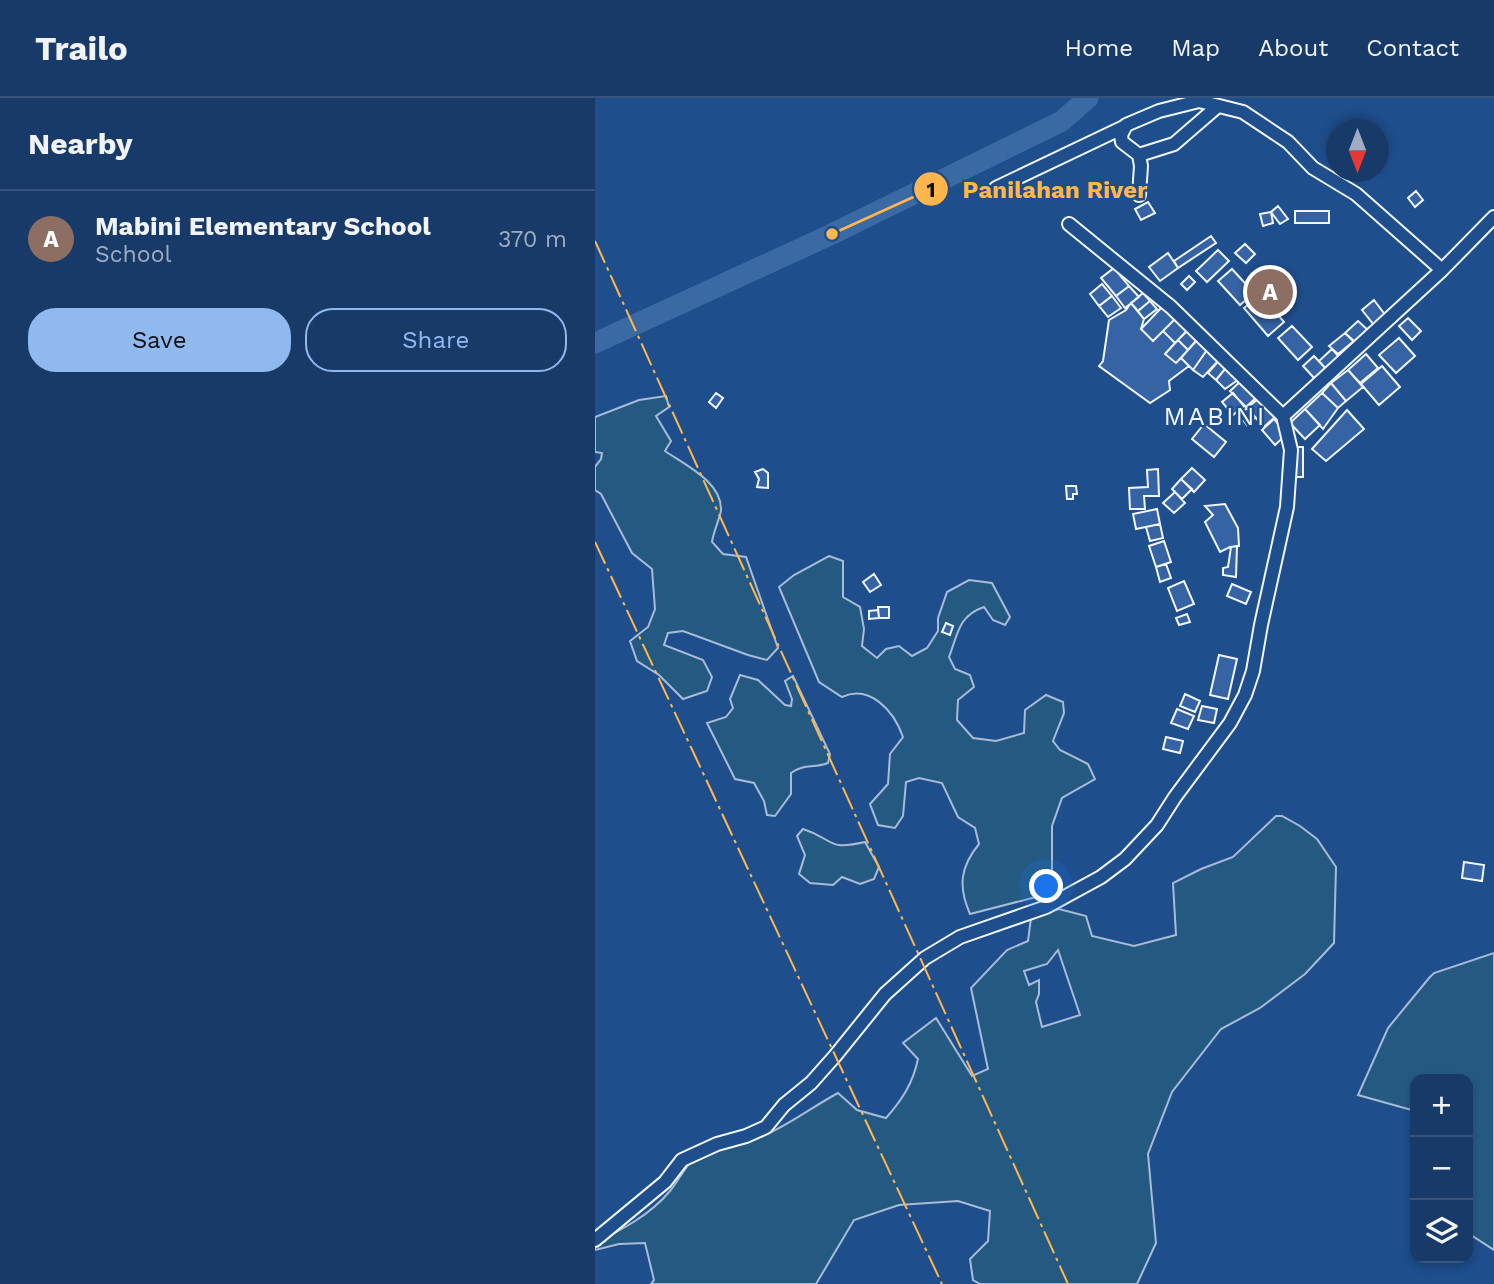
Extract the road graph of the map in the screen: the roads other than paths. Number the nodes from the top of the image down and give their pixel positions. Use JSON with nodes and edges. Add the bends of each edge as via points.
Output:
{"nodes":[{"id":1,"x":1218,"y":106,"type":"junction"},
{"id":2,"x":1126,"y":125,"type":"junction"},
{"id":3,"x":1139,"y":155,"type":"junction"},
{"id":4,"x":996,"y":188,"type":"dead end"},
{"id":5,"x":1139,"y":195,"type":"dead end"},
{"id":6,"x":1494,"y":217,"type":"edge"},
{"id":7,"x":1069,"y":224,"type":"dead end"},
{"id":8,"x":1442,"y":270,"type":"junction"},
{"id":9,"x":1283,"y":416,"type":"junction"},
{"id":10,"x":595,"y":1240,"type":"edge"}],
"edges":[{"from":1,"to":2,"type":"street","via":[[1199,101],[1159,110]]},
{"from":1,"to":3,"type":"street","via":[[1174,144]]},
{"from":1,"to":8,"type":"street","via":[[1243,112],[1288,142],[1313,168],[1356,194]]},
{"from":2,"to":3,"type":"street","via":[[1122,142]]},
{"from":2,"to":4,"type":"street"},
{"from":3,"to":5,"type":"street"},
{"from":6,"to":8,"type":"street"},
{"from":7,"to":9,"type":"street","via":[[1171,307]]},
{"from":8,"to":9,"type":"street"},
{"from":9,"to":10,"type":"street","via":[[1291,450],[1287,507],[1253,671],[1230,723],[1157,825],[1101,877],[1046,907],[960,937],[925,958],[885,994],[811,1083],[766,1127],[683,1160],[665,1182]]}]}
